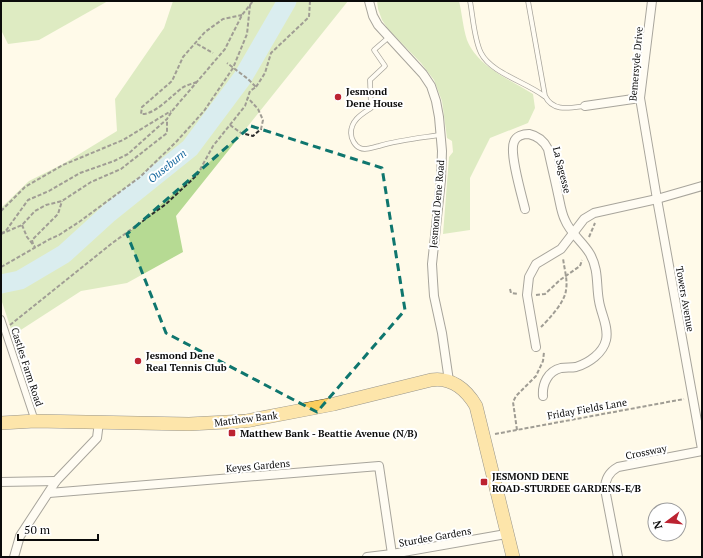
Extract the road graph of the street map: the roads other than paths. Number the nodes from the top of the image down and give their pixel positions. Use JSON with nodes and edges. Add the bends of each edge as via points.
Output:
{"nodes":[{"id":1,"x":369,"y":1,"type":"edge"},
{"id":2,"x":470,"y":1,"type":"edge"},
{"id":3,"x":528,"y":1,"type":"edge"},
{"id":4,"x":652,"y":1,"type":"edge"},
{"id":5,"x":389,"y":38,"type":"junction"},
{"id":6,"x":545,"y":96,"type":"junction"},
{"id":7,"x":640,"y":98,"type":"junction"},
{"id":8,"x":585,"y":106,"type":"joint"},
{"id":9,"x":441,"y":135,"type":"junction"},
{"id":10,"x":702,"y":186,"type":"edge"},
{"id":11,"x":657,"y":199,"type":"junction"},
{"id":12,"x":525,"y":210,"type":"dead end"},
{"id":13,"x":574,"y":233,"type":"junction"},
{"id":14,"x":1,"y":319,"type":"edge"},
{"id":15,"x":540,"y":347,"type":"road end"},
{"id":16,"x":449,"y":381,"type":"junction"},
{"id":17,"x":543,"y":396,"type":"dead end"},
{"id":18,"x":35,"y":421,"type":"junction"},
{"id":19,"x":99,"y":422,"type":"junction"},
{"id":20,"x":1,"y":423,"type":"edge"},
{"id":21,"x":702,"y":450,"type":"edge"},
{"id":22,"x":56,"y":481,"type":"junction"},
{"id":23,"x":1,"y":482,"type":"edge"},
{"id":24,"x":49,"y":493,"type":"junction"},
{"id":25,"x":506,"y":534,"type":"junction"},
{"id":26,"x":392,"y":554,"type":"junction"},
{"id":27,"x":14,"y":557,"type":"edge"},
{"id":28,"x":367,"y":557,"type":"edge"},
{"id":29,"x":513,"y":557,"type":"edge"},
{"id":30,"x":618,"y":557,"type":"edge"}],
"edges":[{"from":1,"to":5,"type":"street","name":"Jesmond Dene Road","via":[[373,16]]},
{"from":2,"to":6,"type":"lane","via":[[478,45],[487,62]]},
{"from":3,"to":6,"type":"lane"},
{"from":4,"to":7,"type":"street","name":"Bemersyde Drive"},
{"from":5,"to":9,"type":"street","name":"Jesmond Dene Road","via":[[413,62],[431,86]]},
{"from":5,"to":9,"type":"lane","via":[[374,50],[385,66],[370,80],[371,108],[356,118],[352,125],[350,134],[354,142],[360,148],[367,149],[393,142]]},
{"from":6,"to":8,"type":"lane","via":[[557,107]]},
{"from":7,"to":8,"type":"street"},
{"from":7,"to":11,"type":"street","name":"Bemersyde Drive"},
{"from":9,"to":16,"type":"street","name":"Jesmond Dene Road","via":[[441,180],[433,252],[433,281]]},
{"from":10,"to":11,"type":"street"},
{"from":11,"to":13,"type":"street","via":[[594,212]]},
{"from":11,"to":21,"type":"street","name":"Towers Avenue"},
{"from":12,"to":13,"type":"street","name":"La Sagesse","via":[[512,149],[516,139],[525,134],[536,137],[548,149],[565,221]]},
{"from":13,"to":15,"type":"street","via":[[561,249],[532,268],[528,277],[526,295]]},
{"from":13,"to":17,"type":"street","name":"La Sagesse","via":[[594,262],[606,337],[600,352],[585,363],[562,368],[550,374],[543,385]]},
{"from":14,"to":18,"type":"street","name":"Castles Farm Road"},
{"from":16,"to":19,"type":"main road","name":"Matthew Bank","via":[[431,380],[334,404],[246,421],[189,424]]},
{"from":16,"to":25,"type":"main road","via":[[466,392],[476,406]]},
{"from":18,"to":19,"type":"main road","name":"Matthew Bank"},
{"from":18,"to":20,"type":"main road","name":"Matthew Bank"},
{"from":19,"to":22,"type":"street","via":[[97,438]]},
{"from":21,"to":30,"type":"street","name":"Crossway","via":[[618,467],[611,472],[606,480],[605,489]]},
{"from":22,"to":23,"type":"street"},
{"from":22,"to":24,"type":"street"},
{"from":24,"to":26,"type":"street","name":"Keyes Gardens","via":[[379,466]]},
{"from":24,"to":27,"type":"street","via":[[20,536]]},
{"from":25,"to":26,"type":"street","name":"Sturdee Gardens"},
{"from":25,"to":29,"type":"main road"},
{"from":26,"to":28,"type":"street","name":"Sturdee Gardens"}]}
